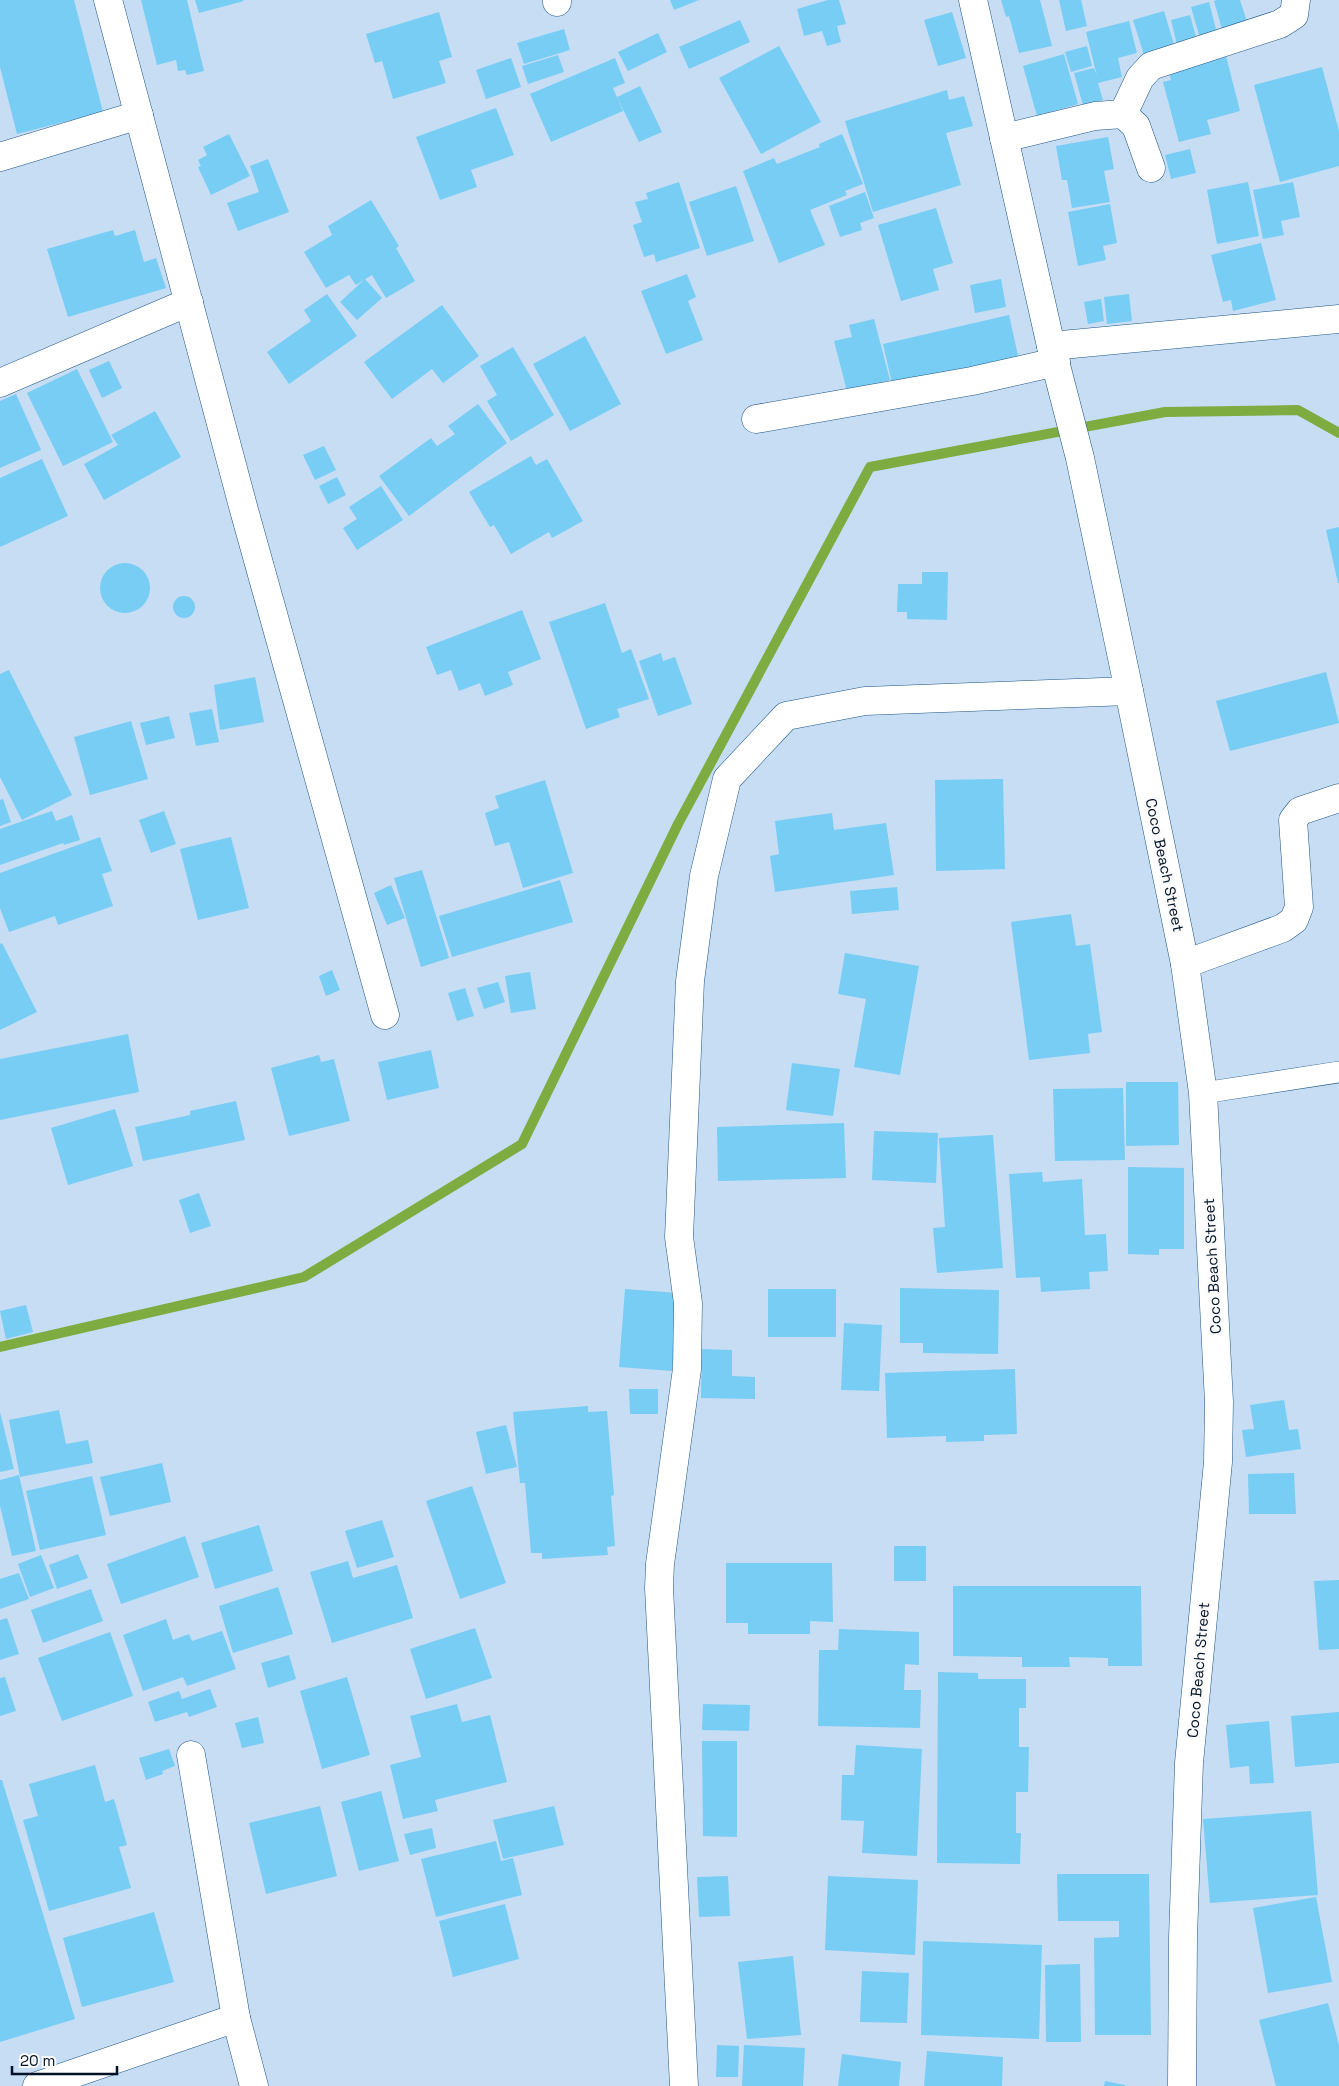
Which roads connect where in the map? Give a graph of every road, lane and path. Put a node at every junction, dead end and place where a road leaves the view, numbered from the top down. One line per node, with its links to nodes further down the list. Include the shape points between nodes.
1 (108, 0): 5 (street)
2 (973, 0): 6 (street, Coco Beach Street)
3 (1296, 0): 4 (street, via 1294,15 1280,24 1150,66 1140,78)
4 (1123, 114): 6 (street, via 1095,116); 8 (street, via 1136,126)
5 (139, 115): 7 (street); 9 (street)
6 (1004, 138): 11 (street, Coco Beach Street)
7 (0, 157)
8 (1151, 168)
9 (189, 302): 12 (street); 17 (street)
10 (1339, 319): 11 (street)
11 (1055, 361): 13 (street, via 972,381); 14 (street, Coco Beach Street, via 1080,458)
12 (0, 383)
13 (756, 419)
14 (1129, 691): 16 (street, Coco Beach Street); 24 (street, via 865,701 786,716 727,779 704,876 690,981 680,1237 688,1303 687,1368 659,1588)
15 (1339, 798): 16 (street, via 1300,811 1293,820 1299,908 1294,920 1283,928)
16 (1185, 964): 19 (street, Coco Beach Street)
17 (385, 1015)
18 (1339, 1072): 19 (lane)
19 (1203, 1092): 25 (street, Coco Beach Street, via 1218,1392 1218,1462 1189,1763)
20 (191, 1755): 21 (street)
21 (236, 2018): 22 (street); 23 (street)
22 (37, 2086)
23 (254, 2086)
24 (684, 2086)
25 (1182, 2086)

